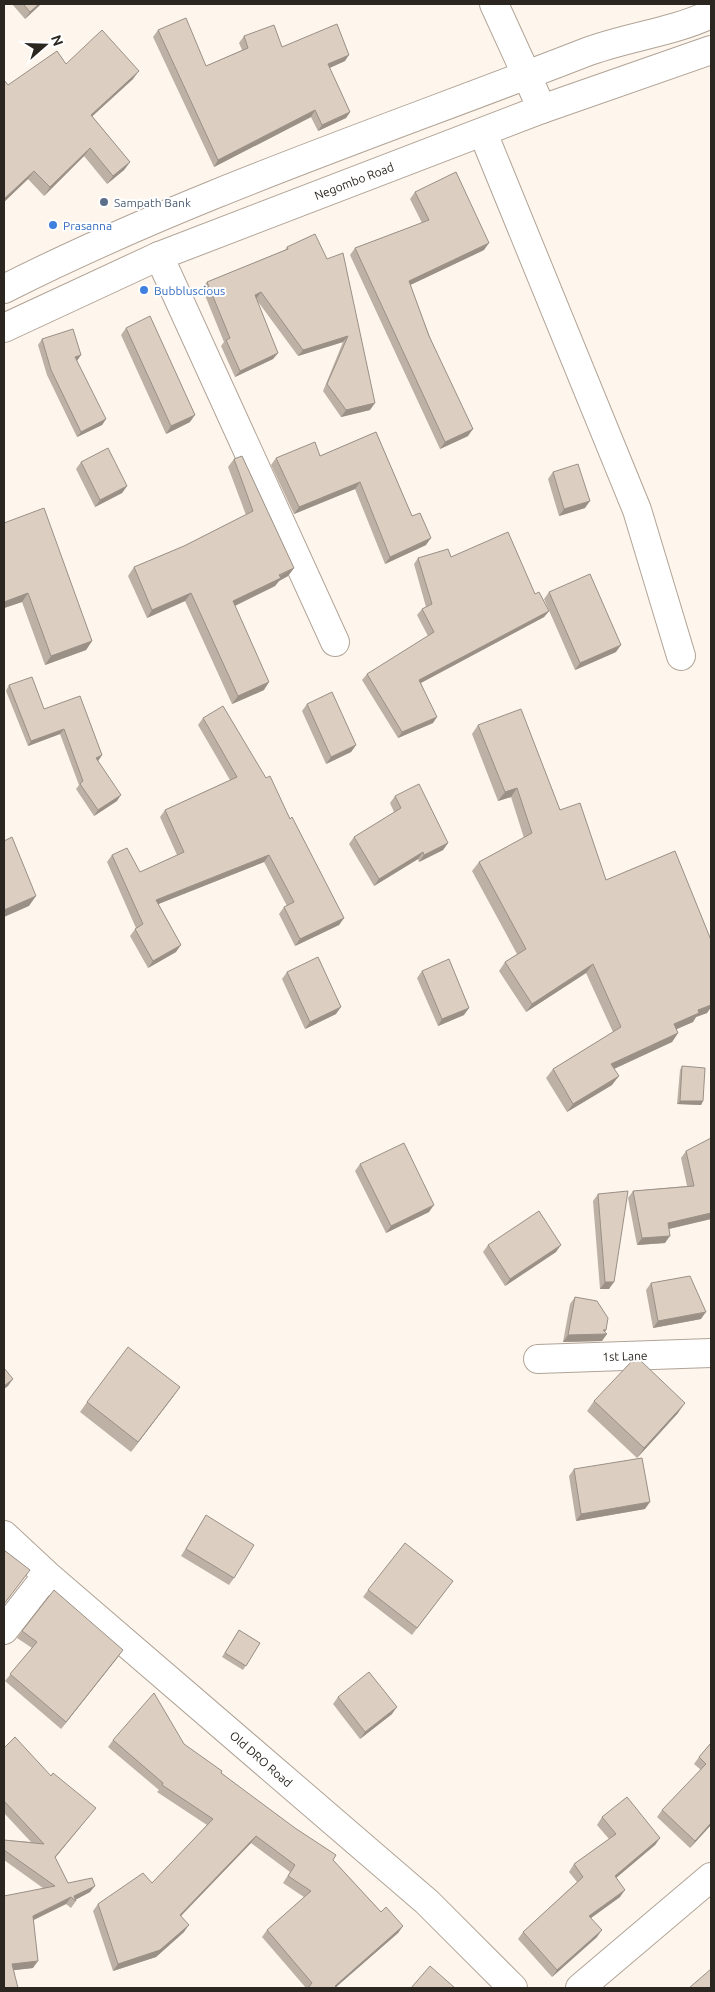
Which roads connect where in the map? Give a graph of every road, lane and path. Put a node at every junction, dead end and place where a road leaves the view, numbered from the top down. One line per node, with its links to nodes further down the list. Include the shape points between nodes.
1 (494, 4): 4 (main road)
2 (711, 14): 4 (main road, via 586,52)
3 (711, 50): 5 (main road, Negombo Road)
4 (528, 76): 5 (main road); 8 (main road, via 335,147 164,216)
5 (542, 109): 6 (main road, Negombo Road)
6 (483, 133): 7 (main road, Negombo Road); 11 (main road, via 637,510)
7 (159, 256): 9 (main road, Negombo Road); 10 (main road)
8 (4, 289)
9 (4, 328)
10 (335, 642)
11 (681, 656)
12 (711, 1353): 13 (main road, 1st Lane)
13 (538, 1360)
14 (4, 1535): 15 (main road, Old DRO Road)
15 (47, 1575): 16 (main road); 18 (main road, Old DRO Road, via 427,1902)
16 (4, 1630)
17 (711, 1877): 19 (main road)
18 (513, 1988)
19 (580, 1988)

